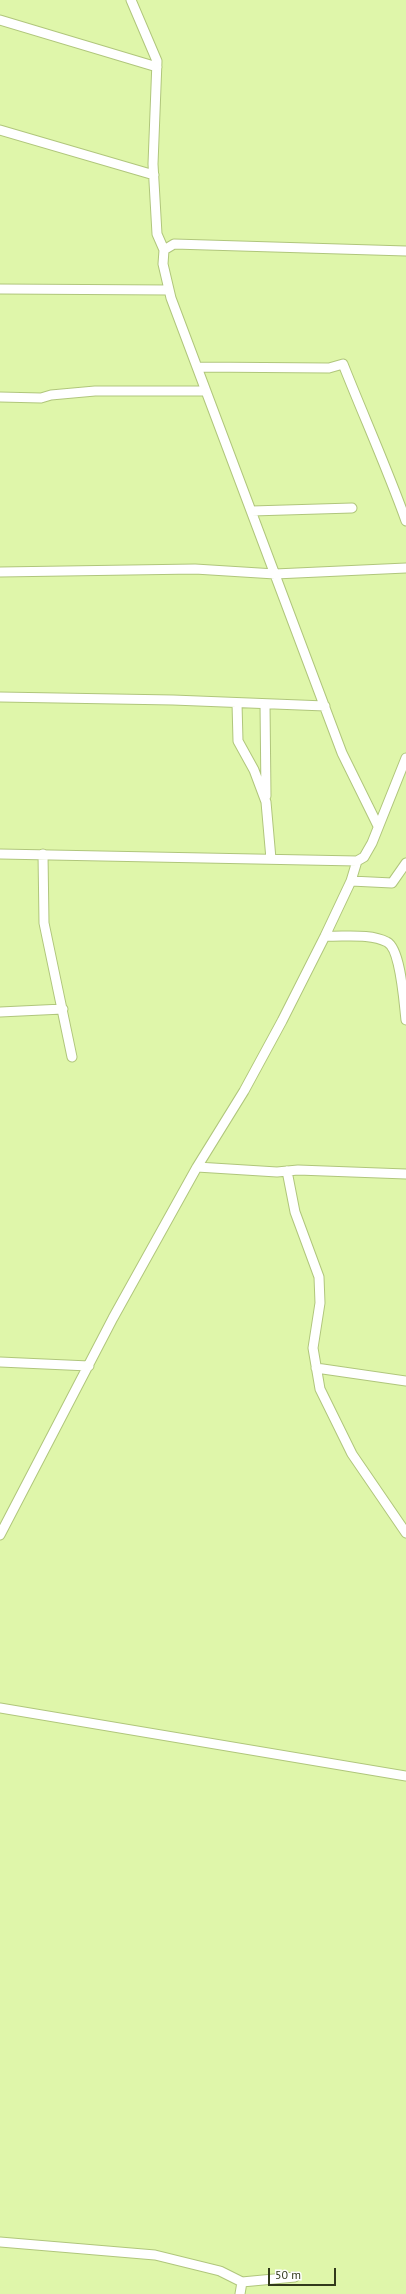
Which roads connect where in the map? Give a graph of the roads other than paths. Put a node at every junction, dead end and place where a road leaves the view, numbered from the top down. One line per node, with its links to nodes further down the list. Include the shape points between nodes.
1 (131, 0): 3 (street, via 151,42)
2 (0, 20): 3 (street)
3 (157, 67): 5 (street, via 153,130)
4 (0, 130): 5 (street)
5 (154, 175): 6 (street, via 157,234)
6 (164, 250): 7 (street, via 174,244); 9 (street, via 163,264)
7 (406, 251)
8 (0, 289): 9 (street)
9 (169, 290): 10 (street)
10 (197, 367): 11 (street); 15 (street, via 329,368 343,364 386,466)
11 (206, 391): 12 (street, via 95,391 41,398); 14 (street)
12 (0, 397)
13 (352, 508): 14 (street)
14 (252, 512): 18 (street)
15 (406, 522)
16 (406, 568): 18 (street)
17 (0, 572): 18 (street, via 195,569)
18 (275, 574): 22 (street)
19 (0, 697): 20 (street)
20 (237, 703): 21 (street); 24 (street, via 238,741 254,770)
21 (265, 704): 22 (street); 24 (street)
22 (325, 706): 25 (street, via 342,753)
23 (406, 758): 25 (street)
24 (266, 802): 28 (street)
25 (378, 826): 29 (street, via 364,857)
26 (0, 854): 27 (street)
27 (43, 854): 28 (street, via 130,855 173,859 200,856); 35 (street, via 44,923)
28 (271, 859): 29 (street)
29 (357, 862): 31 (street)
30 (406, 864): 31 (street, via 392,883)
31 (351, 881): 32 (street)
32 (326, 936): 34 (street, via 388,942 397,956); 39 (street, via 244,1091)
33 (406, 969): 34 (street)
34 (400, 978): 37 (street)
35 (63, 1009): 36 (street); 38 (street)
36 (0, 1012)
37 (406, 1020)
38 (72, 1057)
39 (197, 1168): 40 (street); 43 (street)
40 (287, 1171): 41 (street); 44 (street, via 295,1212 319,1276 320,1303 313,1348)
41 (406, 1174)
42 (0, 1362): 43 (street)
43 (89, 1366): 47 (street)
44 (316, 1368): 45 (street); 46 (street, via 320,1389 352,1454)
45 (406, 1381)
46 (406, 1533)
47 (0, 1535)
48 (0, 1708): 49 (street)
49 (406, 1776)
50 (0, 2242): 52 (street, via 155,2255 220,2270)
51 (295, 2277): 52 (street)
52 (242, 2282): 53 (street)
53 (240, 2294)

